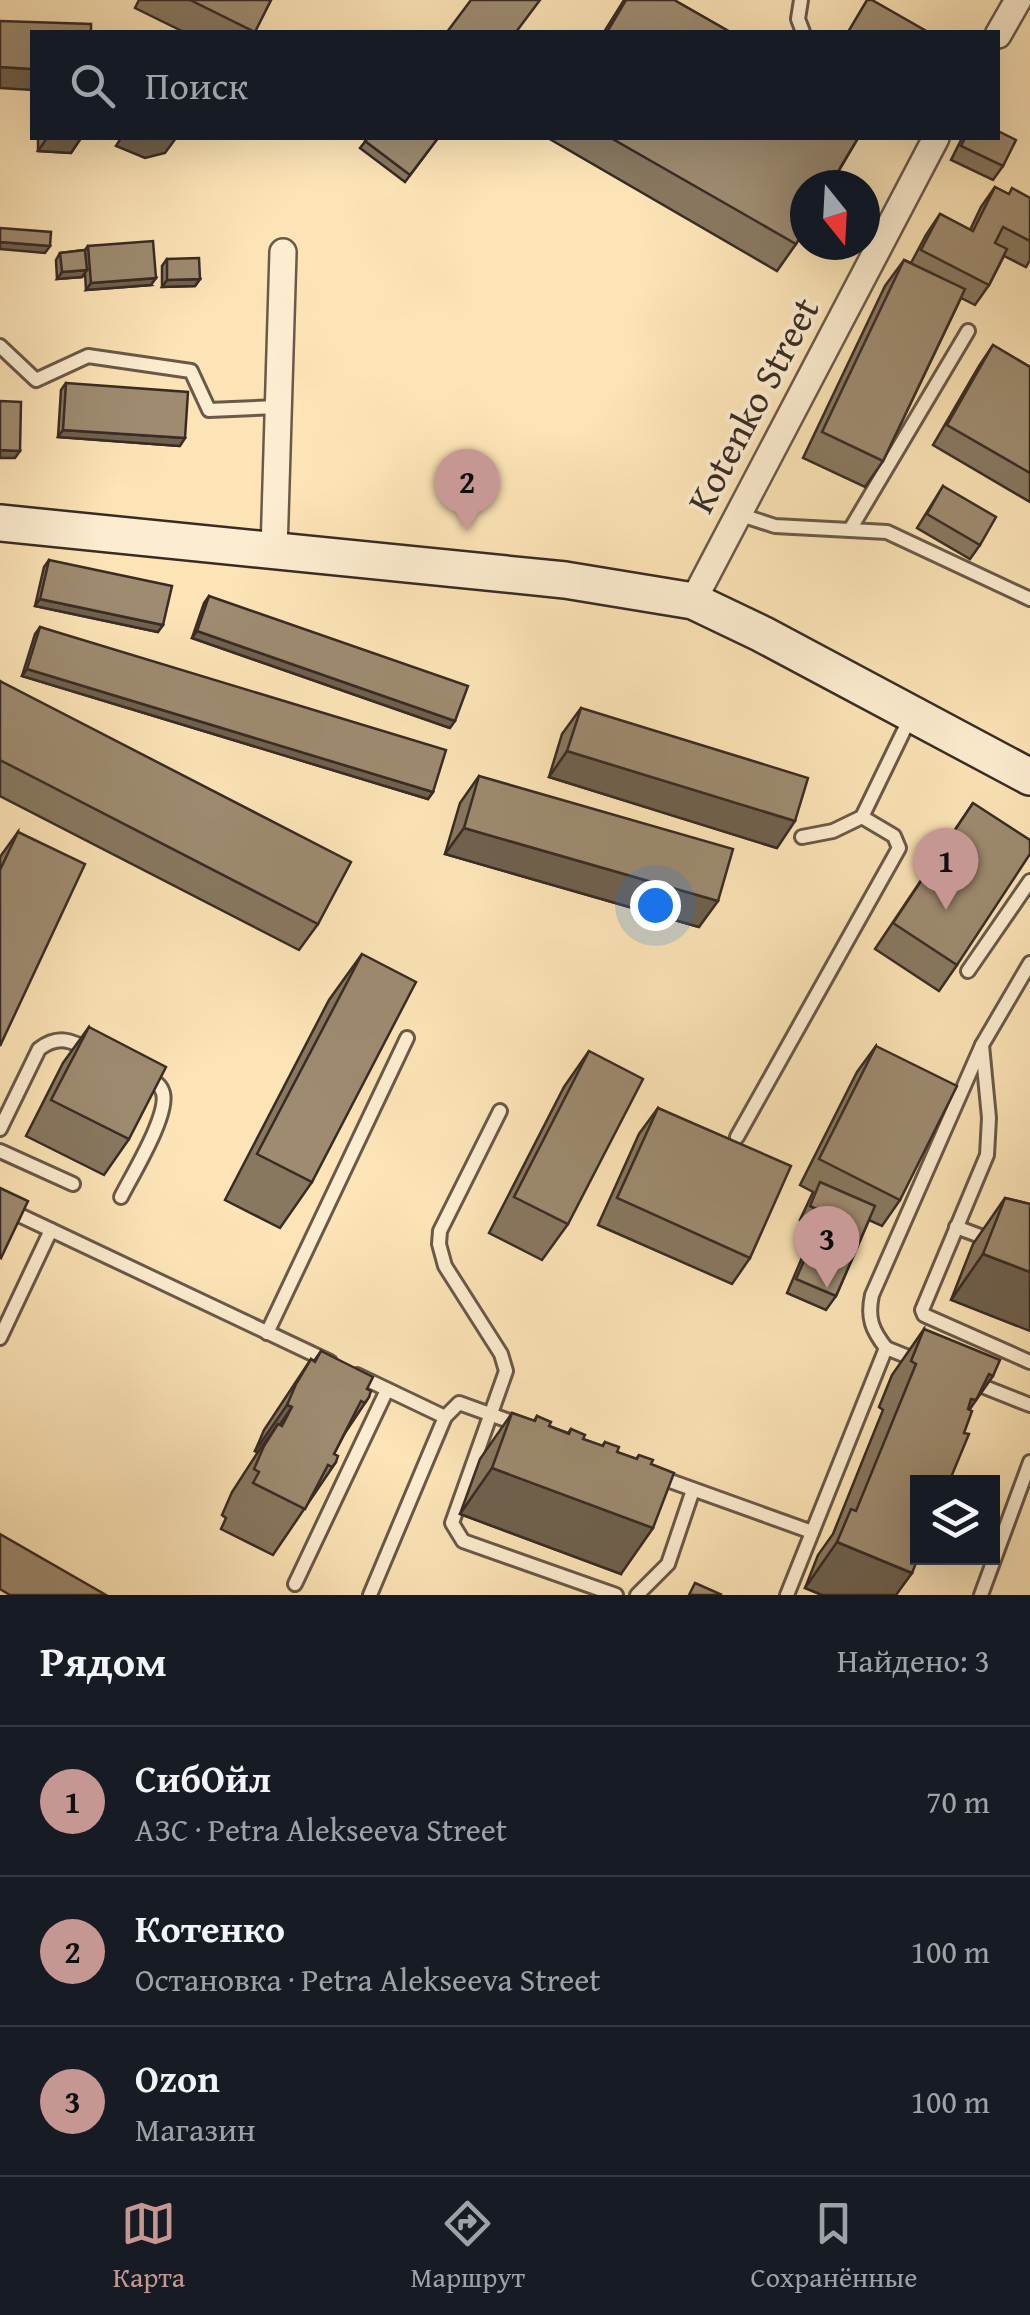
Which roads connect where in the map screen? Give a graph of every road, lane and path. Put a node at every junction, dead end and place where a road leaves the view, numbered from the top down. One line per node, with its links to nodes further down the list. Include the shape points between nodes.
1 (801, 0): 3 (lane)
2 (1018, 0): 4 (street)
3 (802, 30)
4 (1000, 32)
5 (930, 140): 10 (street, Kotenko Street)
6 (283, 252): 9 (street)
7 (968, 331): 12 (lane)
8 (0, 346): 9 (lane, via 36,380 88,356 191,370 208,410)
9 (277, 407): 13 (street)
10 (738, 514): 12 (lane, via 775,526); 15 (street, Kotenko Street)
11 (0, 523): 13 (street)
12 (851, 528): 14 (lane, via 887,532)
13 (274, 550): 15 (street, via 564,580)
14 (1030, 599)
15 (693, 601): 16 (street)
16 (912, 714): 17 (street); 18 (lane)
17 (1030, 777)
18 (862, 818): 19 (lane); 29 (lane, via 894,836 899,848)
19 (802, 837)
20 (1030, 881): 22 (lane)
21 (1030, 963): 24 (lane)
22 (968, 971)
23 (407, 1038): 37 (lane)
24 (982, 1045): 34 (lane, via 990,1118 986,1155); 39 (lane, via 872,1295 868,1314)
25 (113, 1061): 28 (lane, via 67,1039 47,1043 32,1058)
26 (128, 1068): 32 (lane, via 158,1084 164,1109)
27 (500, 1112): 45 (lane, via 439,1244 445,1266 504,1362)
28 (0, 1129)
29 (737, 1137)
30 (0, 1150): 31 (lane)
31 (73, 1184)
32 (121, 1197)
33 (0, 1206): 35 (lane)
34 (956, 1227): 36 (lane); 40 (lane, via 923,1313)
35 (51, 1230): 37 (lane); 38 (lane)
36 (1012, 1248)
37 (267, 1333): 43 (lane)
38 (0, 1338)
39 (886, 1348): 41 (lane); 51 (lane)
40 (1030, 1362)
41 (940, 1370)
42 (958, 1377): 44 (lane)
43 (387, 1390): 46 (lane); 52 (lane)
44 (1030, 1405)
45 (491, 1413): 46 (lane, via 459,1403); 47 (lane); 54 (lane, via 452,1523 463,1541)
46 (445, 1417): 53 (lane)
47 (546, 1434)
48 (1030, 1462): 57 (lane)
49 (638, 1469): 50 (lane)
50 (693, 1490): 51 (lane); 55 (lane, via 668,1564)
51 (812, 1532): 56 (lane)
52 (296, 1584)
53 (370, 1595)
54 (616, 1595)
55 (637, 1595)
56 (787, 1595)
57 (981, 1595)

